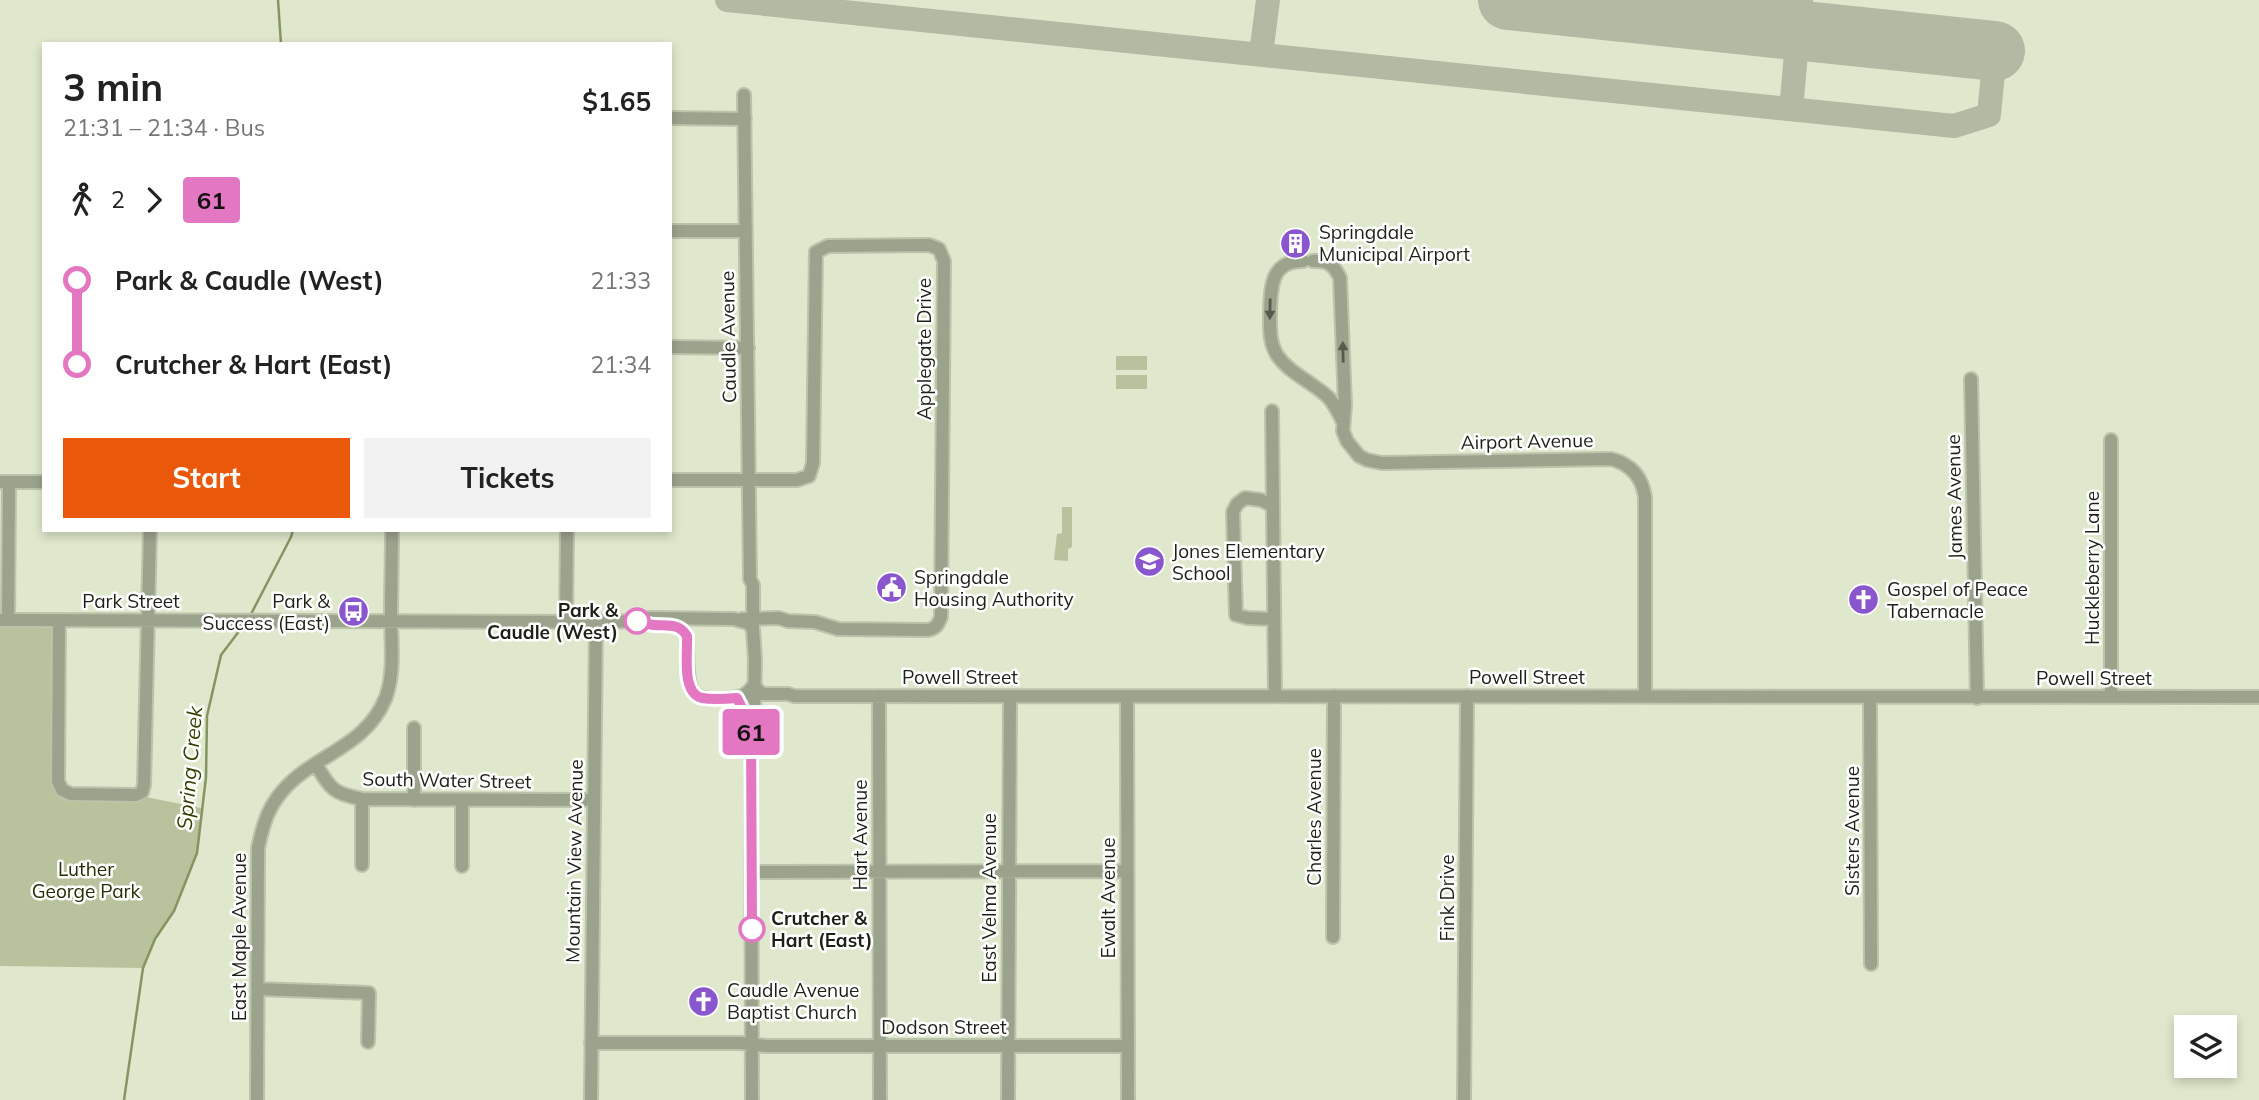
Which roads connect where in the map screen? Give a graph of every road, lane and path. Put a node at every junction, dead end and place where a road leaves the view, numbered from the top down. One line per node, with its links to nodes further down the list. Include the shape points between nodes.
1 (744, 95): 3 (street, Caudle Avenue)
2 (672, 118): 3 (street)
3 (745, 119): 5 (street, Caudle Avenue)
4 (672, 230): 5 (street)
5 (745, 231): 7 (street, Caudle Avenue)
6 (672, 347): 7 (street)
7 (748, 348): 13 (street, Caudle Avenue)
8 (1971, 379): 43 (street, James Avenue)
9 (1272, 411): 16 (street)
10 (1342, 420): 10 (street, Airport Avenue, one-way to 10, via 1340,278 1323,260 1293,261 1274,278 1271,287 1272,340 1279,357 1329,398); 37 (street, Airport Avenue, via 1352,449 1374,463 1603,459 1632,469 1645,497)
11 (2111, 440): 40 (street, Huckleberry Lane)
12 (672, 480): 13 (street)
13 (750, 480): 29 (street, Caudle Avenue); 29 (street, Applegate Drive, via 803,479 812,471 815,257 819,248 939,249 944,261 941,617 934,629 928,630 838,629 815,622)
14 (4, 482): 15 (street); 22 (street)
15 (42, 482)
16 (1273, 506): 21 (street); 21 (street, via 1245,498 1233,512 1236,615)
17 (150, 532): 25 (street)
18 (392, 532): 24 (street, East Maple Avenue)
19 (567, 532): 26 (street)
20 (701, 619): 27 (street, Park Street); 29 (street, Park Street); 30 (street)
21 (1274, 619): 34 (street)
22 (4, 620): 23 (street, Park Street)
23 (59, 620): 25 (street, Park Street); 25 (street, via 58,781 62,790 71,794 136,795 144,785)
24 (391, 620): 25 (street, Park Street); 26 (street, Park Street); 46 (street, East Maple Avenue, via 391,674 385,698 358,738)
25 (148, 621)
26 (566, 621): 28 (street, Park Street)
27 (640, 621): 28 (street, Park Street); 30 (street, Park Street, via 674,625)
28 (596, 622): 50 (street, Mountain View Avenue)
29 (749, 623): 31 (street)
30 (687, 636): 42 (street, via 692,691 698,697)
31 (753, 693): 32 (street, Powell Street, via 787,700 794,696); 42 (street, Powell Street); 44 (street)
32 (879, 696): 38 (street, Powell Street); 56 (street, Hart Avenue)
33 (1127, 696): 34 (street, Powell Street); 38 (street, Powell Street); 54 (street, Ewalt Avenue)
34 (1275, 696): 35 (street, Powell Street)
35 (1334, 696): 36 (street, Powell Street); 57 (street, Charles Avenue)
36 (1467, 696): 37 (street, Powell Street); 72 (street, Fink Drive)
37 (1645, 696): 39 (street, Powell Street)
38 (1010, 697): 53 (street, East Velma Avenue)
39 (1870, 697): 43 (street, Powell Street); 58 (street, Sisters Avenue)
40 (2111, 697): 41 (street, Powell Street); 43 (street, Powell Street)
41 (2259, 697)
42 (737, 698): 44 (street)
43 (1976, 698)
44 (751, 726): 55 (street)
45 (414, 728): 48 (street)
46 (316, 764): 47 (street, South Water Street, via 331,789); 59 (street, East Maple Avenue, via 278,796 264,820 258,848)
47 (362, 799): 48 (street, South Water Street); 51 (street)
48 (414, 800): 49 (street, South Water Street)
49 (462, 800): 50 (street, South Water Street); 52 (street)
50 (594, 800): 61 (street, Mountain View Avenue)
51 (362, 865)
52 (462, 866)
53 (1009, 871): 54 (street); 56 (street); 65 (street, East Velma Avenue)
54 (1127, 871): 64 (street, Ewalt Avenue)
55 (752, 872): 56 (street); 62 (street)
56 (880, 872): 63 (street, Hart Avenue)
57 (1333, 937)
58 (1871, 964)
59 (258, 989): 60 (street, via 369,993); 66 (street, East Maple Avenue)
60 (368, 1042)
61 (591, 1044): 62 (street, Dodson Street); 67 (street, Mountain View Avenue)
62 (752, 1044): 63 (street, Dodson Street); 68 (street)
63 (880, 1046): 65 (street, Dodson Street); 69 (street, Hart Avenue)
64 (1128, 1046): 65 (street, Dodson Street); 71 (street, Ewalt Avenue)
65 (1008, 1047): 70 (street, East Velma Avenue)
66 (257, 1100)
67 (591, 1100)
68 (752, 1100)
69 (880, 1100)
70 (1008, 1100)
71 (1128, 1100)
72 (1464, 1100)

